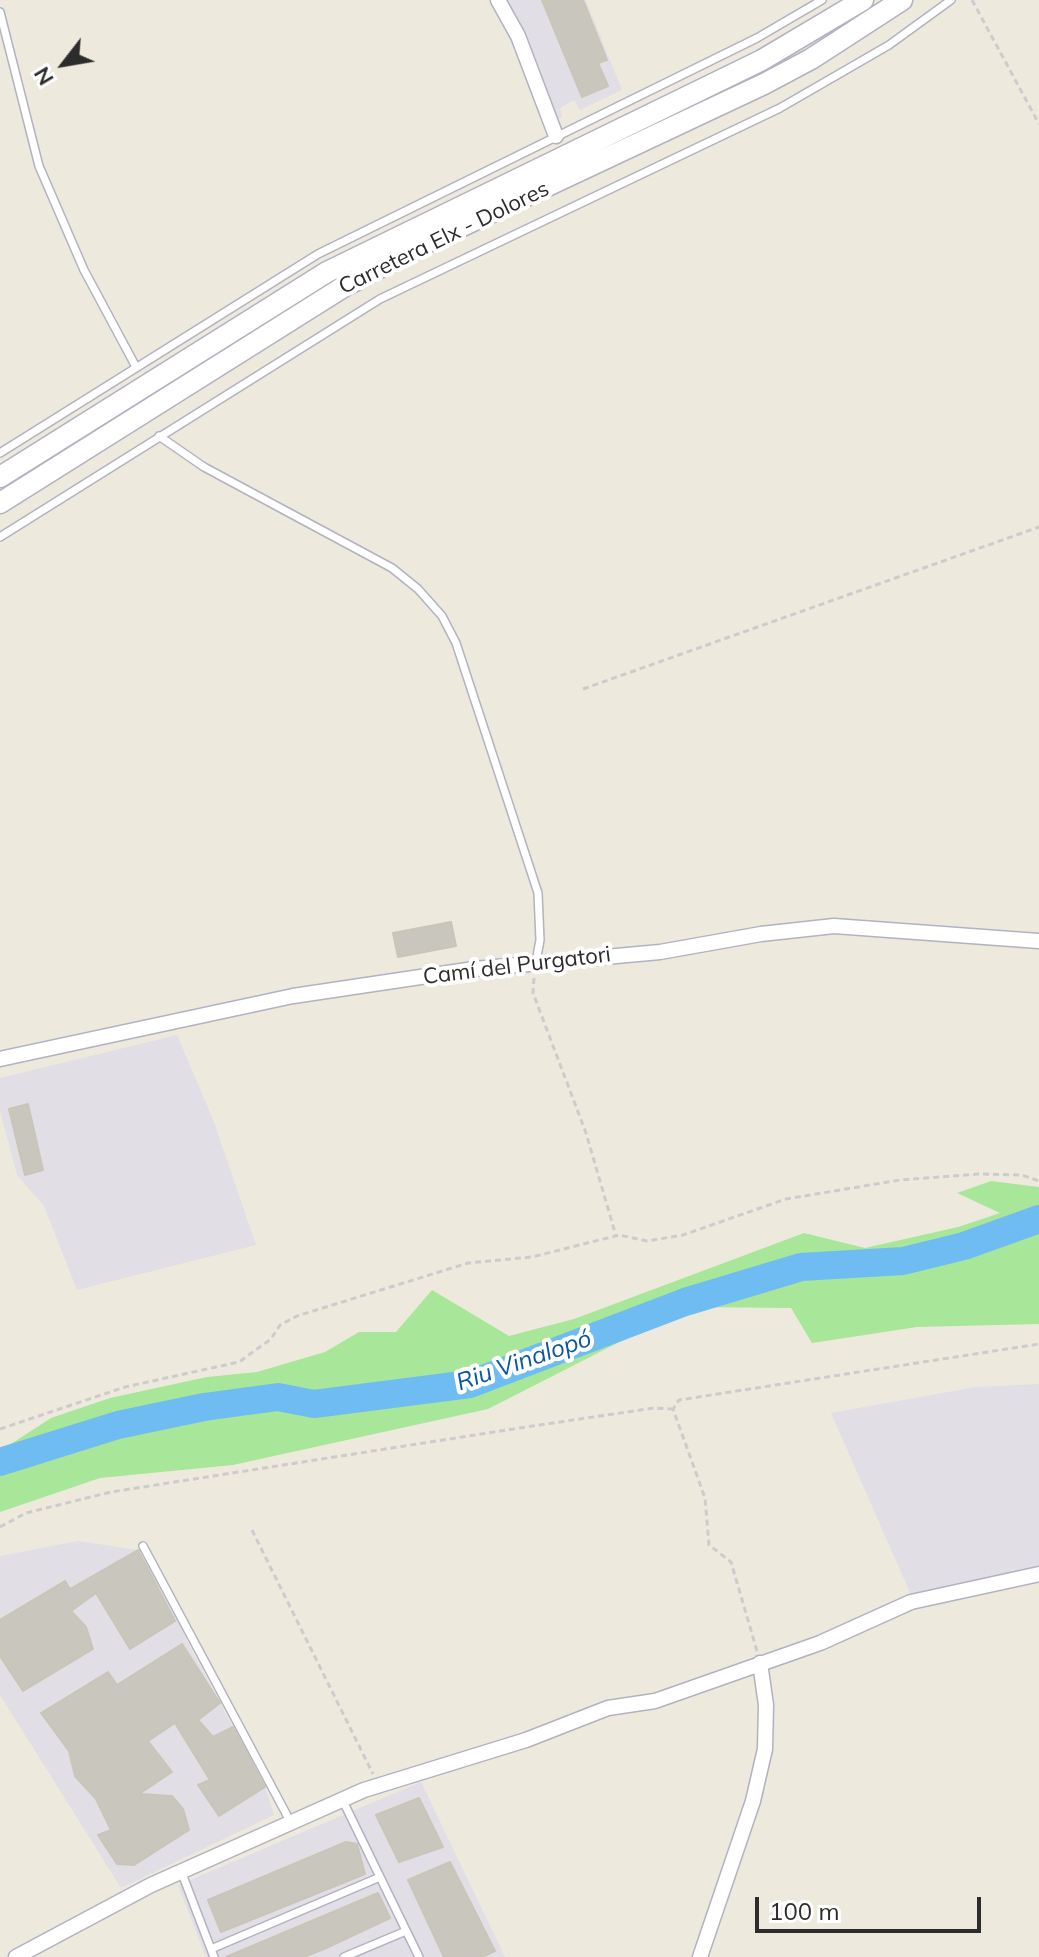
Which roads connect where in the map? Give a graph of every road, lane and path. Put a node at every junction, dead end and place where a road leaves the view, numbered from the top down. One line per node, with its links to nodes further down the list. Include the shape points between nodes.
1 (498, 0): 9 (street, via 518,36)
2 (822, 0): 9 (lane, via 757,38)
3 (863, 0): 13 (main road, Carretera Elx - Dolores, via 762,60 327,272)
4 (902, 0): 14 (main road, Carretera Elx - Dolores, via 764,84 345,286)
5 (951, 0): 11 (lane, via 889,45 780,108 380,299)
6 (972, 0): 8 (path)
7 (0, 12): 10 (lane, via 39,166 84,270)
8 (1039, 124)
9 (556, 136): 10 (lane, via 318,254)
10 (136, 367): 12 (lane)
11 (159, 436): 16 (lane); 19 (lane, via 204,467 392,568 442,616 456,643 538,893)
12 (0, 453)
13 (0, 477)
14 (0, 503)
15 (1039, 527): 17 (path)
16 (0, 537)
17 (583, 689)
18 (1039, 941): 19 (street, Camí del Purgatori, via 834,926 660,952)
19 (536, 962): 20 (street, Camí del Purgatori, via 293,996); 22 (path, via 533,993 586,1133)
20 (0, 1059)
21 (1039, 1181): 22 (path, via 1022,1175 978,1174 900,1180 786,1199 683,1235 647,1241)
22 (616, 1236): 25 (path, via 532,1257 468,1263 325,1304 280,1325 271,1339 239,1362 125,1387)
23 (1039, 1344): 24 (path, via 694,1395 679,1400)
24 (673, 1409): 26 (path, via 111,1492 26,1513); 30 (path, via 705,1498 709,1545 731,1562)
25 (0, 1429)
26 (0, 1527)
27 (252, 1530): 31 (path)
28 (143, 1546): 33 (lane)
29 (1039, 1574): 30 (street, via 911,1602)
30 (760, 1663): 31 (street, via 655,1701 608,1708 526,1740); 41 (street, via 765,1749 753,1801)
31 (378, 1785): 32 (street)
32 (342, 1799): 33 (street); 35 (lane)
33 (290, 1821): 34 (street)
34 (181, 1871): 37 (lane); 38 (street)
35 (380, 1877): 36 (lane); 37 (lane)
36 (406, 1931): 39 (lane); 40 (lane)
37 (212, 1953)
38 (16, 1957)
39 (344, 1957)
40 (419, 1957)
41 (700, 1957)

